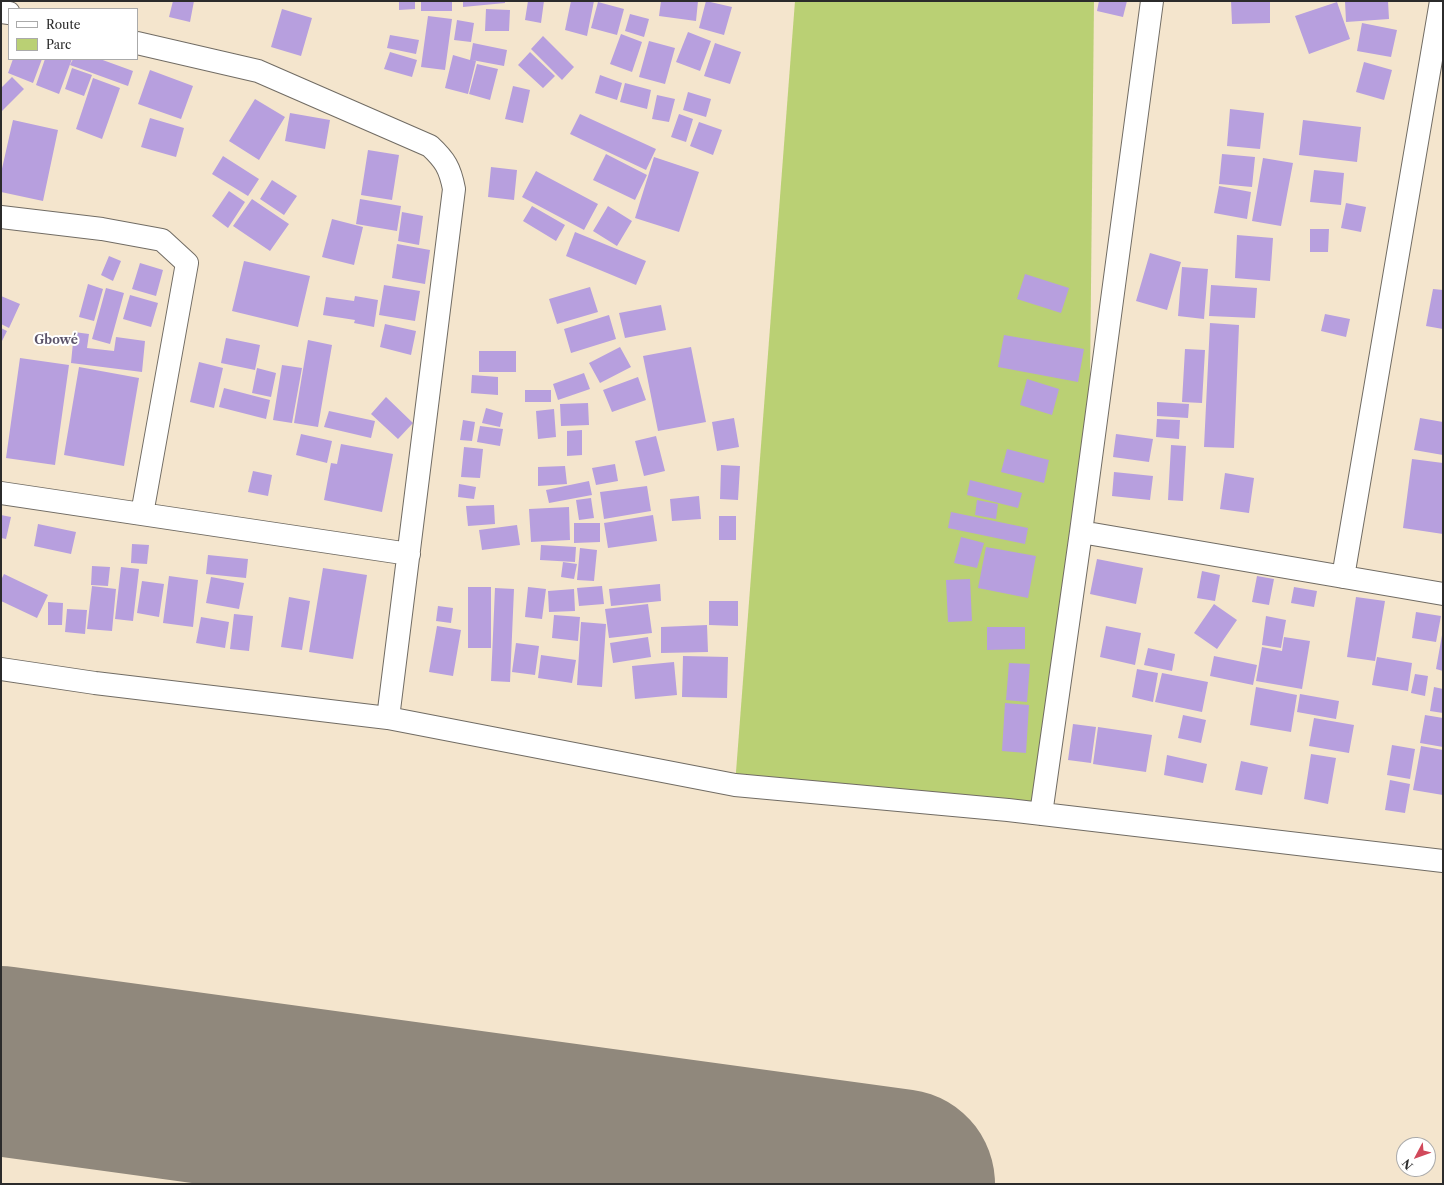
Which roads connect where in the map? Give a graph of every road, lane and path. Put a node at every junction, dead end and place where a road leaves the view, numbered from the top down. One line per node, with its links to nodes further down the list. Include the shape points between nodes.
1 (1152, 1): 7 (street)
2 (1441, 1): 9 (street)
3 (138, 43): 8 (street, via 258,71 430,146 444,159 454,189)
4 (1, 217): 6 (street, via 102,229 162,240 187,263)
5 (1, 493): 6 (street)
6 (142, 514): 8 (street)
7 (1081, 532): 9 (street); 13 (street)
8 (409, 554): 12 (street)
9 (1343, 577): 10 (street)
10 (1443, 594)
11 (1, 669): 12 (street, via 95,683)
12 (388, 718): 13 (street, via 735,785)
13 (1041, 814): 14 (street)
14 (1443, 861)

